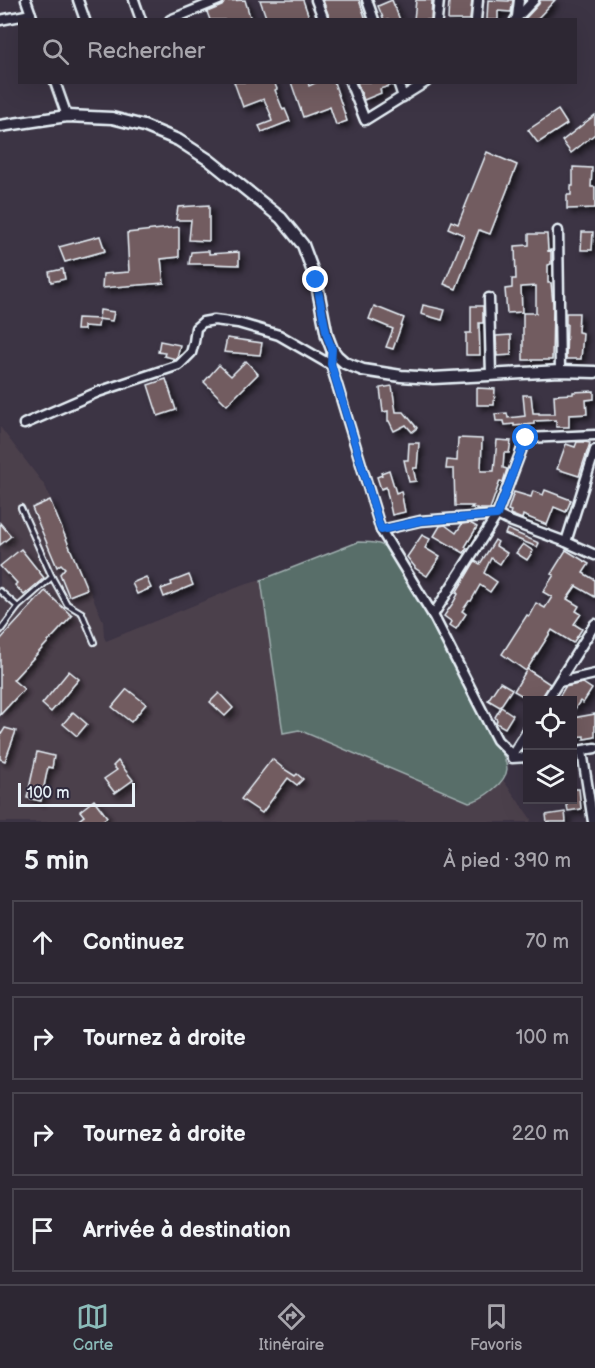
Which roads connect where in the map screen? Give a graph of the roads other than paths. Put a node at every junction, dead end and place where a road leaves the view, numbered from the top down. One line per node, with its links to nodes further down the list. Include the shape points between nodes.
1 (26, 0): 11 (street)
2 (78, 0): 13 (street)
3 (134, 0): 14 (street)
4 (219, 0): 15 (street)
5 (316, 0): 16 (street)
6 (367, 0): 17 (street)
7 (439, 0): 18 (street)
8 (478, 0): 19 (street)
9 (519, 0): 20 (street)
10 (534, 0): 21 (street)
11 (32, 17)
12 (18, 18): 22 (street)
13 (83, 18)
14 (140, 18)
15 (175, 18)
16 (323, 18)
17 (373, 18)
18 (436, 18)
19 (476, 18)
20 (516, 18)
21 (517, 18)
22 (0, 20)
23 (56, 84): 28 (street)
24 (351, 84): 27 (street, via 365,120)
25 (399, 84): 27 (street)
26 (423, 84): 27 (street)
27 (403, 97)
28 (67, 116): 29 (street); 32 (street, via 112,118 178,140 281,218 303,245 316,280)
29 (0, 126)
30 (558, 231): 34 (street)
31 (489, 298): 36 (street)
32 (332, 349): 33 (street); 36 (street, via 345,363 363,370 433,378)
33 (331, 364): 37 (street, via 279,335 238,323 203,322 196,328 191,352 178,365 98,392); 42 (street)
34 (560, 371): 35 (street); 36 (street)
35 (595, 372)
36 (491, 375)
37 (24, 424)
38 (595, 435): 41 (street, via 526,438)
39 (595, 450): 43 (street)
40 (21, 508): 45 (lane)
41 (497, 515): 42 (street, via 420,521); 43 (street); 48 (street)
42 (381, 530): 48 (street)
43 (566, 542): 44 (street)
44 (595, 555)
45 (52, 577): 47 (lane); 51 (lane, via 67,604 82,613)
46 (0, 591): 47 (lane)
47 (18, 607): 50 (lane)
48 (433, 615): 58 (street, via 497,740)
49 (595, 624): 53 (street)
50 (0, 631)
51 (94, 642)
52 (595, 674): 53 (street)
53 (559, 682): 54 (street)
54 (549, 696)
55 (523, 738): 58 (street)
56 (595, 748): 57 (street)
57 (577, 752): 60 (street)
58 (512, 754): 59 (street, via 512,758)
59 (523, 757)
60 (593, 822)

